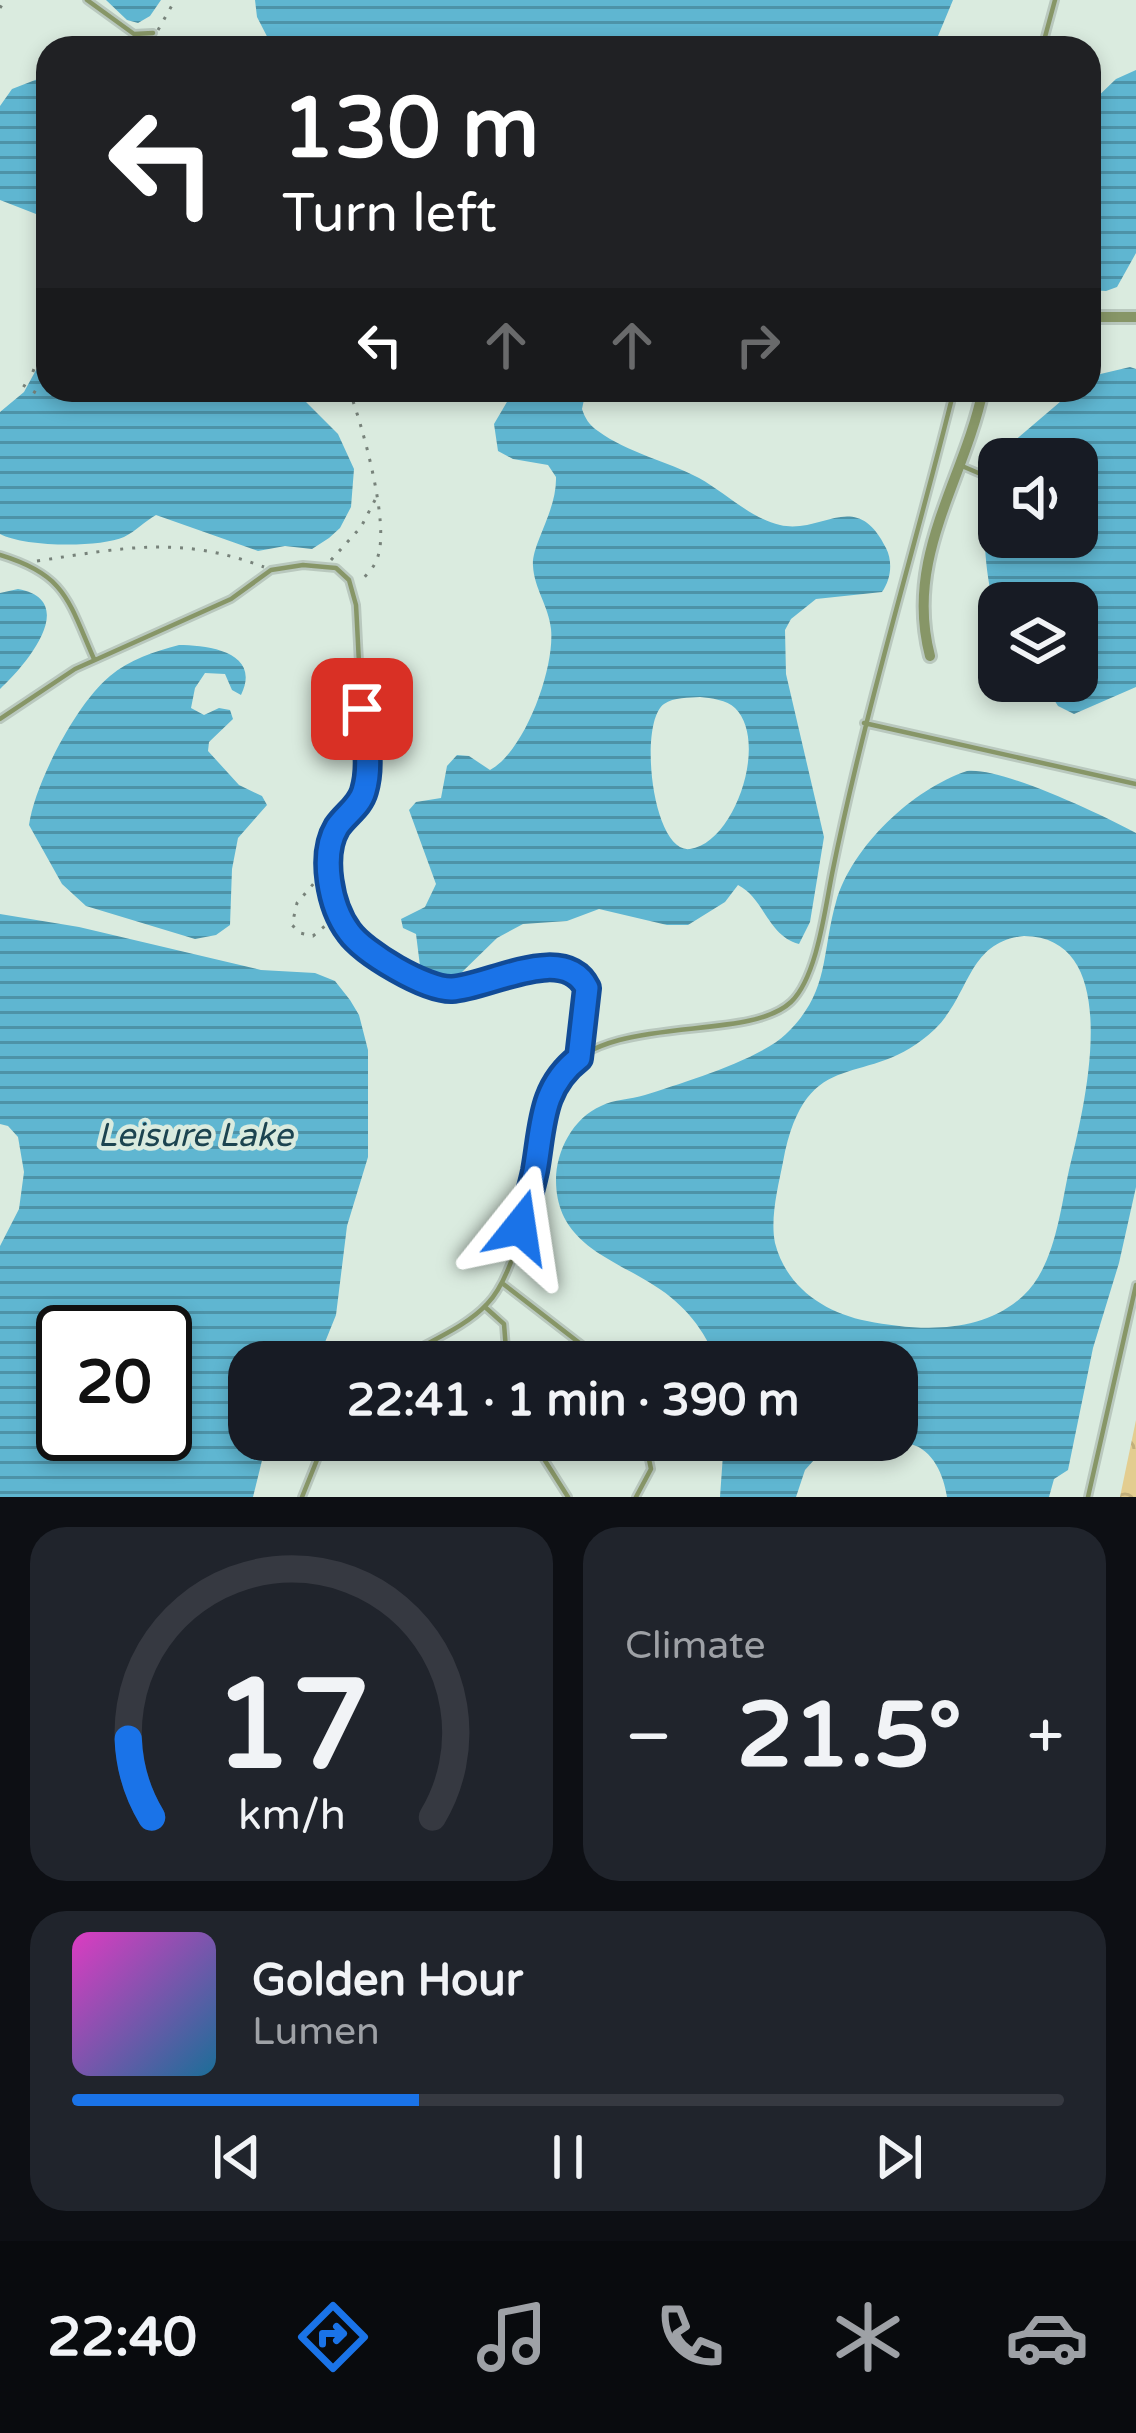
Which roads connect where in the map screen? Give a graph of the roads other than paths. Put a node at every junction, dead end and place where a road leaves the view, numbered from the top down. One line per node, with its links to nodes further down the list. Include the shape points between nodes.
1 (87, 0): 3 (lane, via 134,34)
2 (1055, 0): 4 (lane)
3 (154, 33)
4 (1045, 36)
5 (1101, 316): 6 (street)
6 (1136, 317)
7 (951, 402): 15 (lane)
8 (980, 402): 9 (street)
9 (957, 464): 10 (lane); 12 (street, via 925,581)
10 (978, 473)
11 (0, 555): 13 (lane, via 59,587)
12 (930, 656)
13 (94, 659): 14 (lane); 17 (lane, via 231,599 271,570 326,565 344,573 354,595 368,766 363,795 333,835 329,863 346,928 438,988 537,967 576,975 587,988)
14 (0, 719)
15 (864, 723): 16 (lane); 17 (lane, via 823,920 796,996 768,1016 645,1035)
16 (1136, 784)
17 (579, 1058): 18 (lane, via 545,1103)
18 (502, 1282): 20 (lane); 23 (lane)
19 (1136, 1285): 30 (lane)
20 (485, 1307): 21 (lane); 22 (lane, via 504,1324)
21 (429, 1341)
22 (506, 1341)
23 (577, 1341)
24 (317, 1461): 27 (lane)
25 (545, 1461): 28 (lane)
26 (649, 1461): 29 (lane)
27 (302, 1497)
28 (568, 1497)
29 (636, 1497)
30 (1088, 1497)

